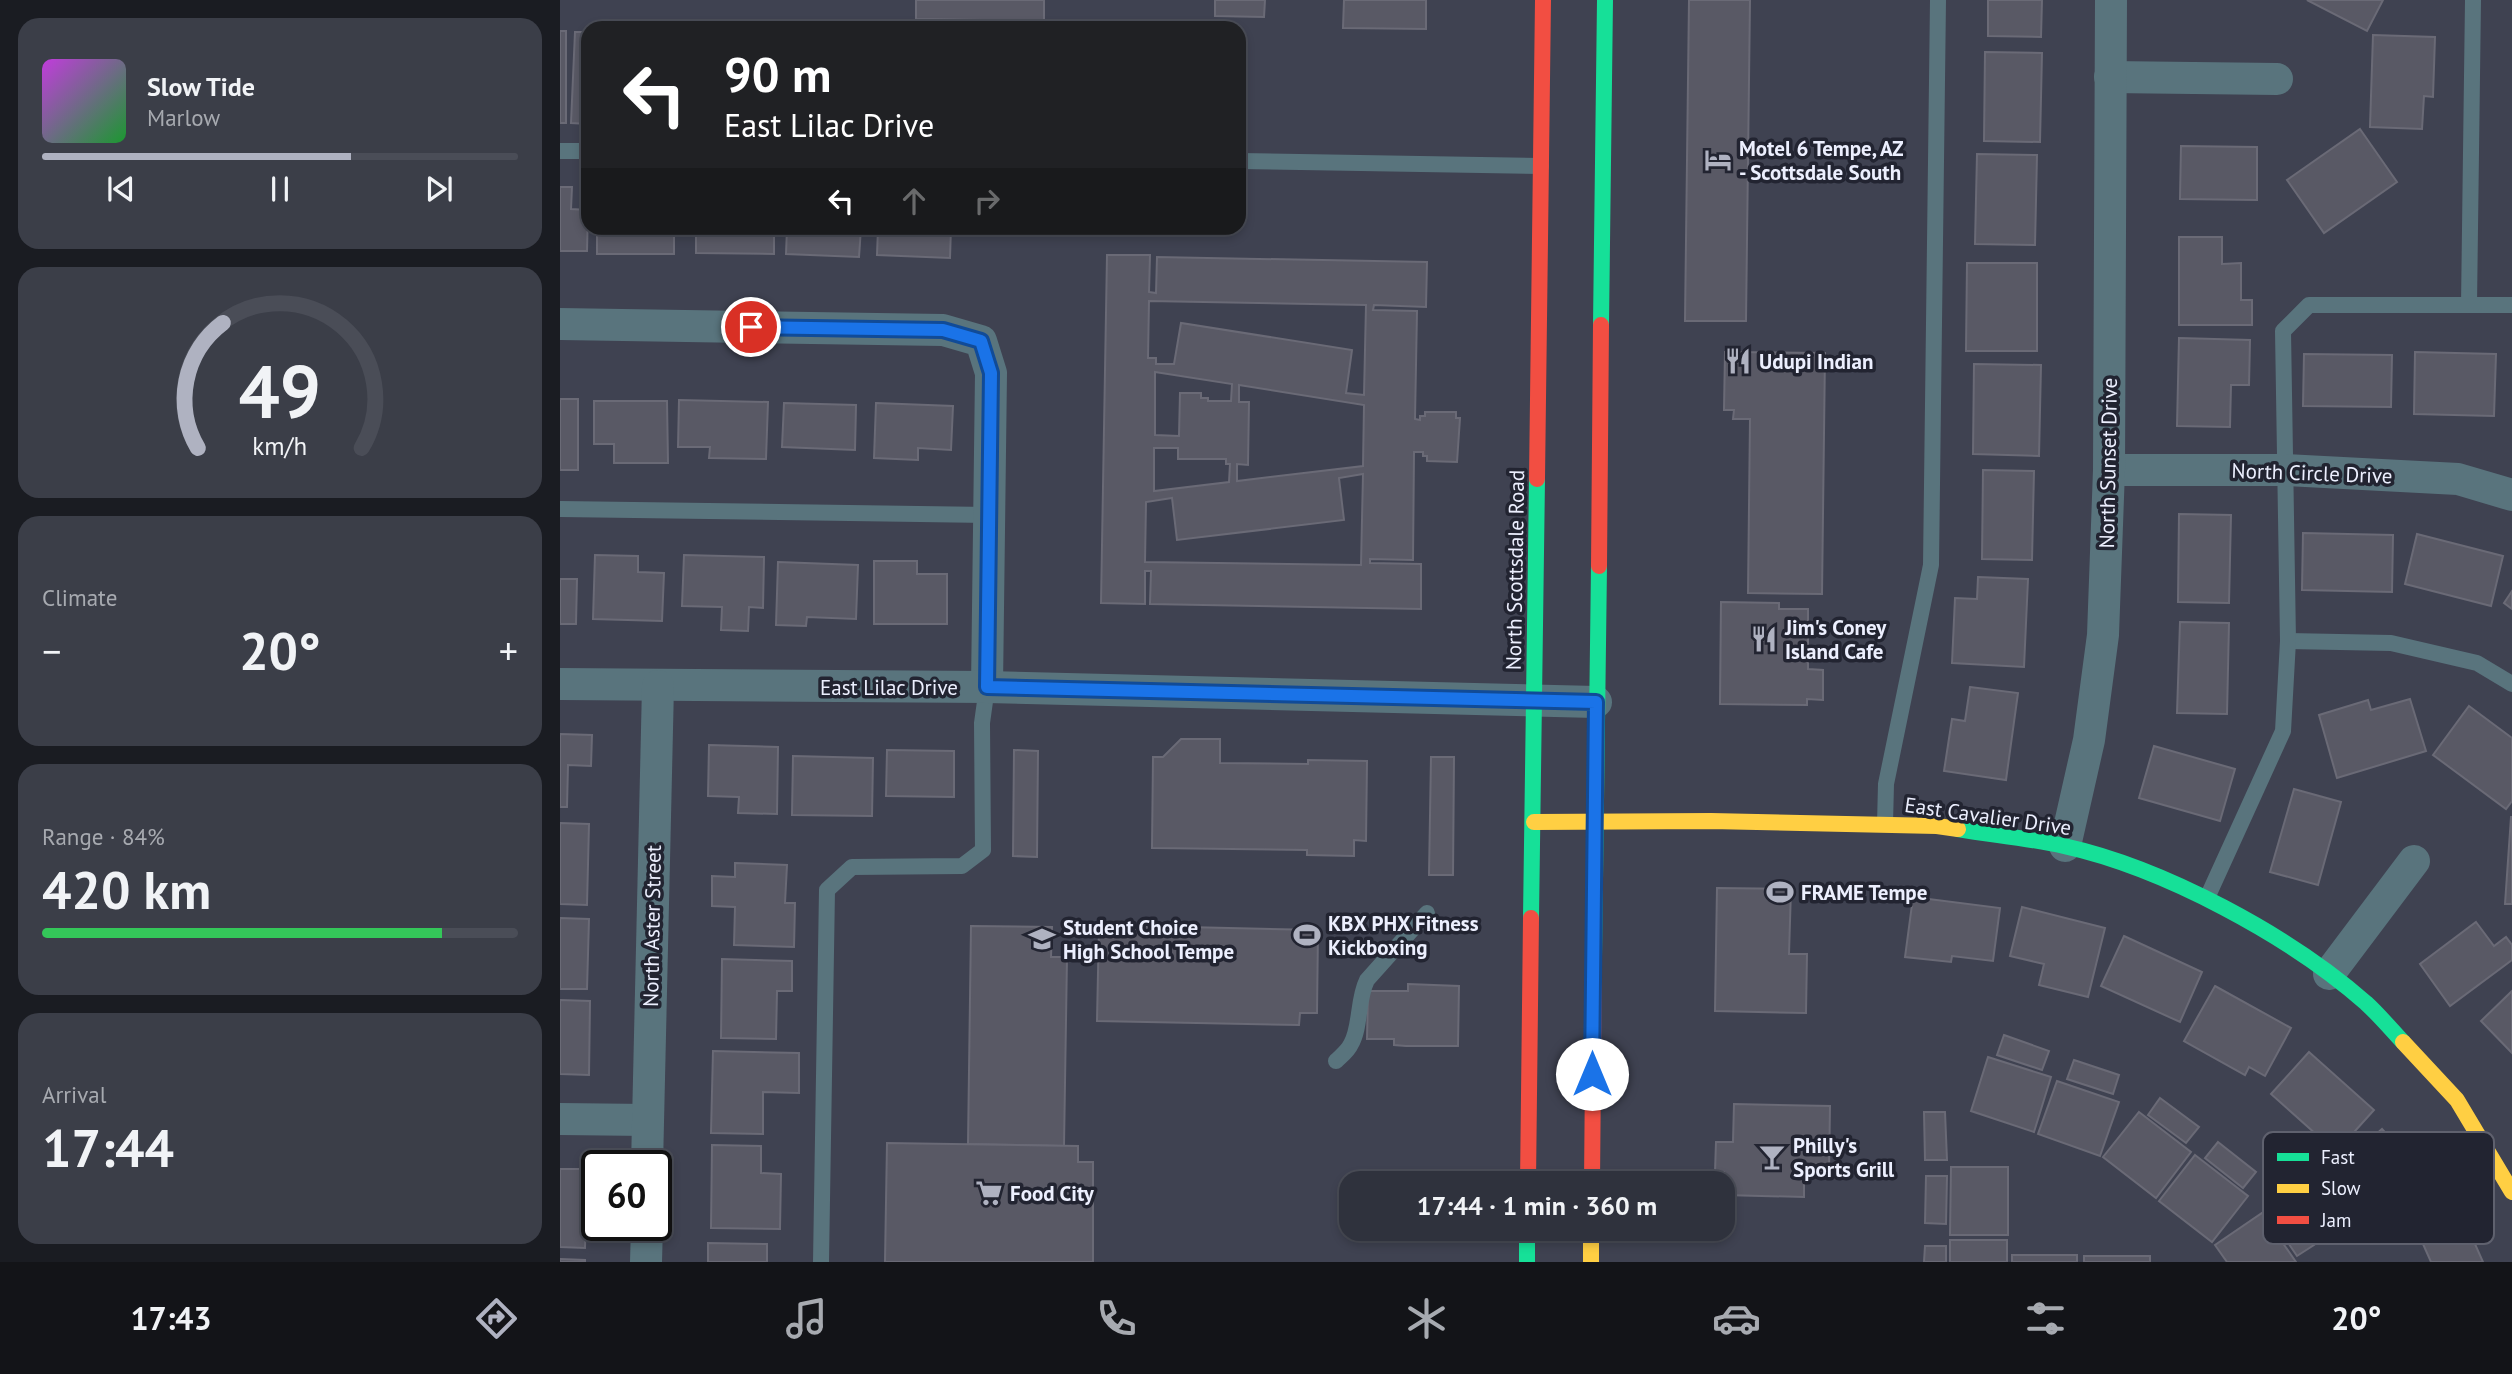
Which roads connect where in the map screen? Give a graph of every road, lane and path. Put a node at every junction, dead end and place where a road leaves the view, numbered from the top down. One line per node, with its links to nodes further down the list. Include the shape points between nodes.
1 (1543, 0): 11 (main road, North Scottsdale Road)
2 (1605, 0): 26 (main road)
3 (1938, 0): 29 (lane, via 1931,565 1886,784)
4 (2111, 0): 6 (street, North Sunset Drive)
5 (2473, 0): 12 (lane)
6 (2110, 77): 7 (street); 15 (street, North Sunset Drive)
7 (2277, 79)
8 (560, 151): 9 (lane)
9 (581, 151)
10 (1246, 161): 11 (lane)
11 (1541, 166): 25 (main road, North Scottsdale Road)
12 (2469, 305): 13 (lane); 16 (lane, via 2309,305 2283,331)
13 (2512, 305)
14 (560, 324): 19 (street, via 943,330 981,341 991,373)
15 (2109, 470): 16 (street, North Circle Drive); 30 (street, North Sunset Drive, via 2103,635 2089,740)
16 (2285, 470): 17 (street, North Circle Drive, via 2458,479); 20 (lane)
17 (2512, 495)
18 (560, 509): 19 (lane)
19 (989, 515): 24 (street)
20 (2288, 641): 22 (lane, via 2391,643 2477,663); 32 (lane, via 2283,731)
21 (560, 684): 23 (street, East Lilac Drive)
22 (2512, 684)
23 (658, 685): 24 (street, East Lilac Drive); 37 (street, North Aster Street)
24 (987, 687): 25 (street, East Lilac Drive); 48 (lane, via 982,723 983,850 962,866 852,867 827,890)
25 (1535, 701): 26 (street, East Lilac Drive); 28 (main road, North Scottsdale Road)
26 (1596, 702): 27 (main road)
27 (1594, 821): 28 (main road, East Cavalier Drive); 29 (main road, East Cavalier Drive); 42 (main road)
28 (1534, 822): 41 (main road, North Scottsdale Road)
29 (1885, 824): 30 (main road, East Cavalier Drive, via 1937,826)
30 (2065, 846): 32 (main road, East Cavalier Drive, via 2130,866)
31 (2414, 861): 34 (street)
32 (2206, 898): 34 (main road, East Cavalier Drive)
33 (1427, 913): 35 (lane, via 1367,980 1360,993 1354,1039)
34 (2329, 974): 38 (main road, East Cavalier Drive, via 2367,1004 2458,1101)
35 (1336, 1061)
36 (560, 1118): 37 (street)
37 (647, 1120): 39 (street, North Aster Street)
38 (2476, 1132)
39 (647, 1150)
40 (2494, 1162): 43 (main road, East Cavalier Drive)
41 (1528, 1171)
42 (1592, 1171)
43 (2512, 1192)
44 (647, 1241): 47 (street)
45 (1527, 1241): 49 (main road)
46 (1591, 1241): 50 (main road)
47 (646, 1262)
48 (821, 1262)
49 (1527, 1262)
50 (1591, 1262)

